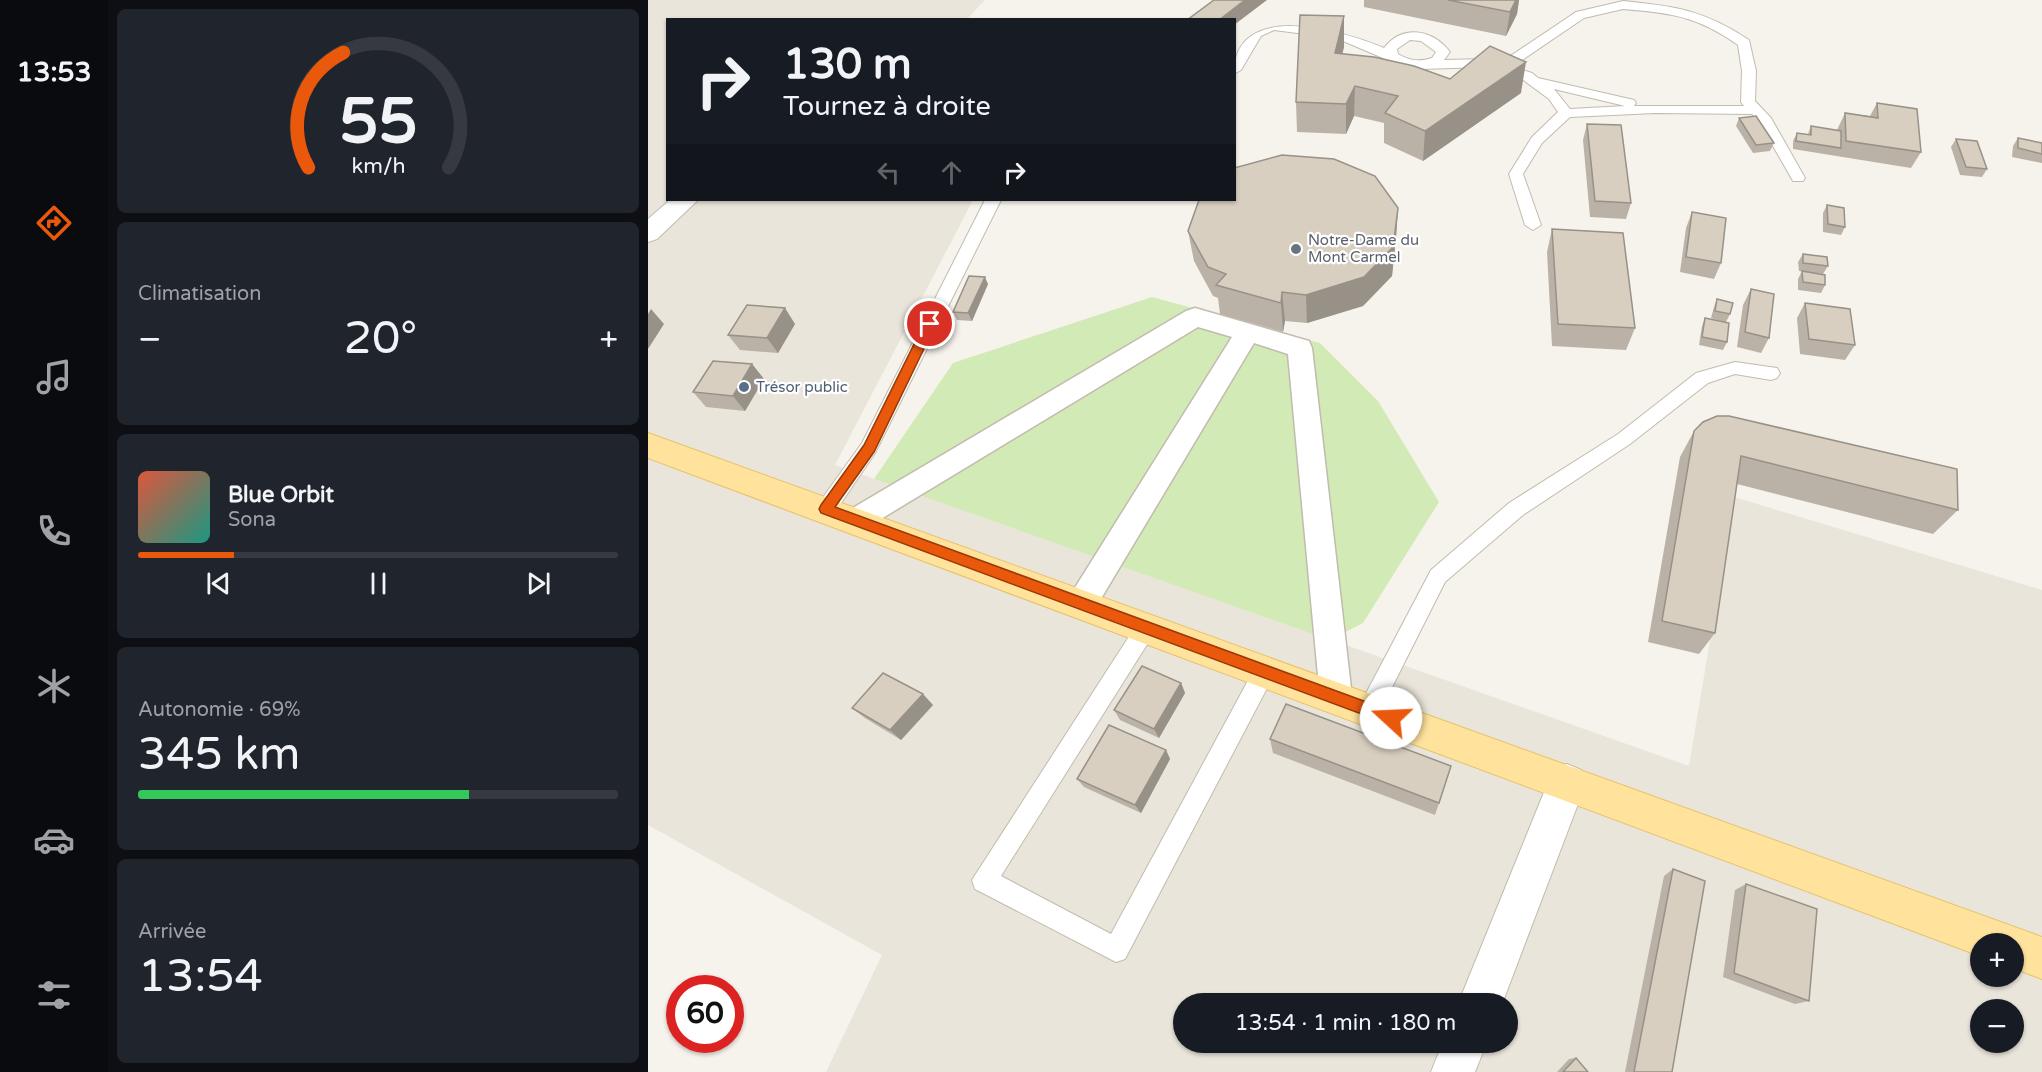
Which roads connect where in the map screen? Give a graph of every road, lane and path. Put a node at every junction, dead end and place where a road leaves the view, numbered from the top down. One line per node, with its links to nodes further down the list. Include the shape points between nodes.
1 (1339, 34): 2 (lane); 4 (lane); 7 (lane, via 1273,26 1256,33)
2 (1402, 38): 3 (lane, via 1421,36); 4 (lane, via 1390,49)
3 (1437, 42): 5 (lane); 6 (lane, via 1443,52 1437,61)
4 (1392, 56): 6 (lane)
5 (1486, 63): 6 (lane); 8 (lane)
6 (1421, 66)
7 (1236, 67)
8 (1502, 68): 9 (lane); 11 (lane, via 1580,15 1623,5 1676,10 1721,27 1744,43 1749,71 1748,102)
9 (1527, 76): 10 (lane, via 1569,90); 12 (lane, via 1554,96)
10 (1655, 109): 11 (lane); 12 (lane)
11 (1756, 110): 13 (lane)
12 (1566, 113): 16 (lane, via 1525,153 1516,174)
13 (1798, 178)
14 (684, 201): 17 (street)
15 (992, 201): 21 (lane, via 869,448)
16 (1533, 225)
17 (648, 233)
18 (1248, 332): 21 (street, via 1195,317); 22 (street); 25 (street, via 1300,348)
19 (1771, 373): 26 (lane, via 1735,368 1702,378 1624,439 1516,509 1438,576)
20 (648, 445): 21 (main road)
21 (841, 515): 22 (main road)
22 (1082, 603): 23 (main road)
23 (1146, 628): 24 (main road); 24 (lane, via 984,880 1116,950)
24 (1265, 671): 25 (main road)
25 (1336, 697): 26 (main road)
26 (1369, 710): 27 (main road)
27 (1567, 783): 28 (main road); 31 (street)
28 (1973, 933)
29 (2024, 951): 30 (main road)
30 (2042, 958)
31 (1484, 993)
32 (1461, 1053): 33 (street)
33 (1453, 1072)

